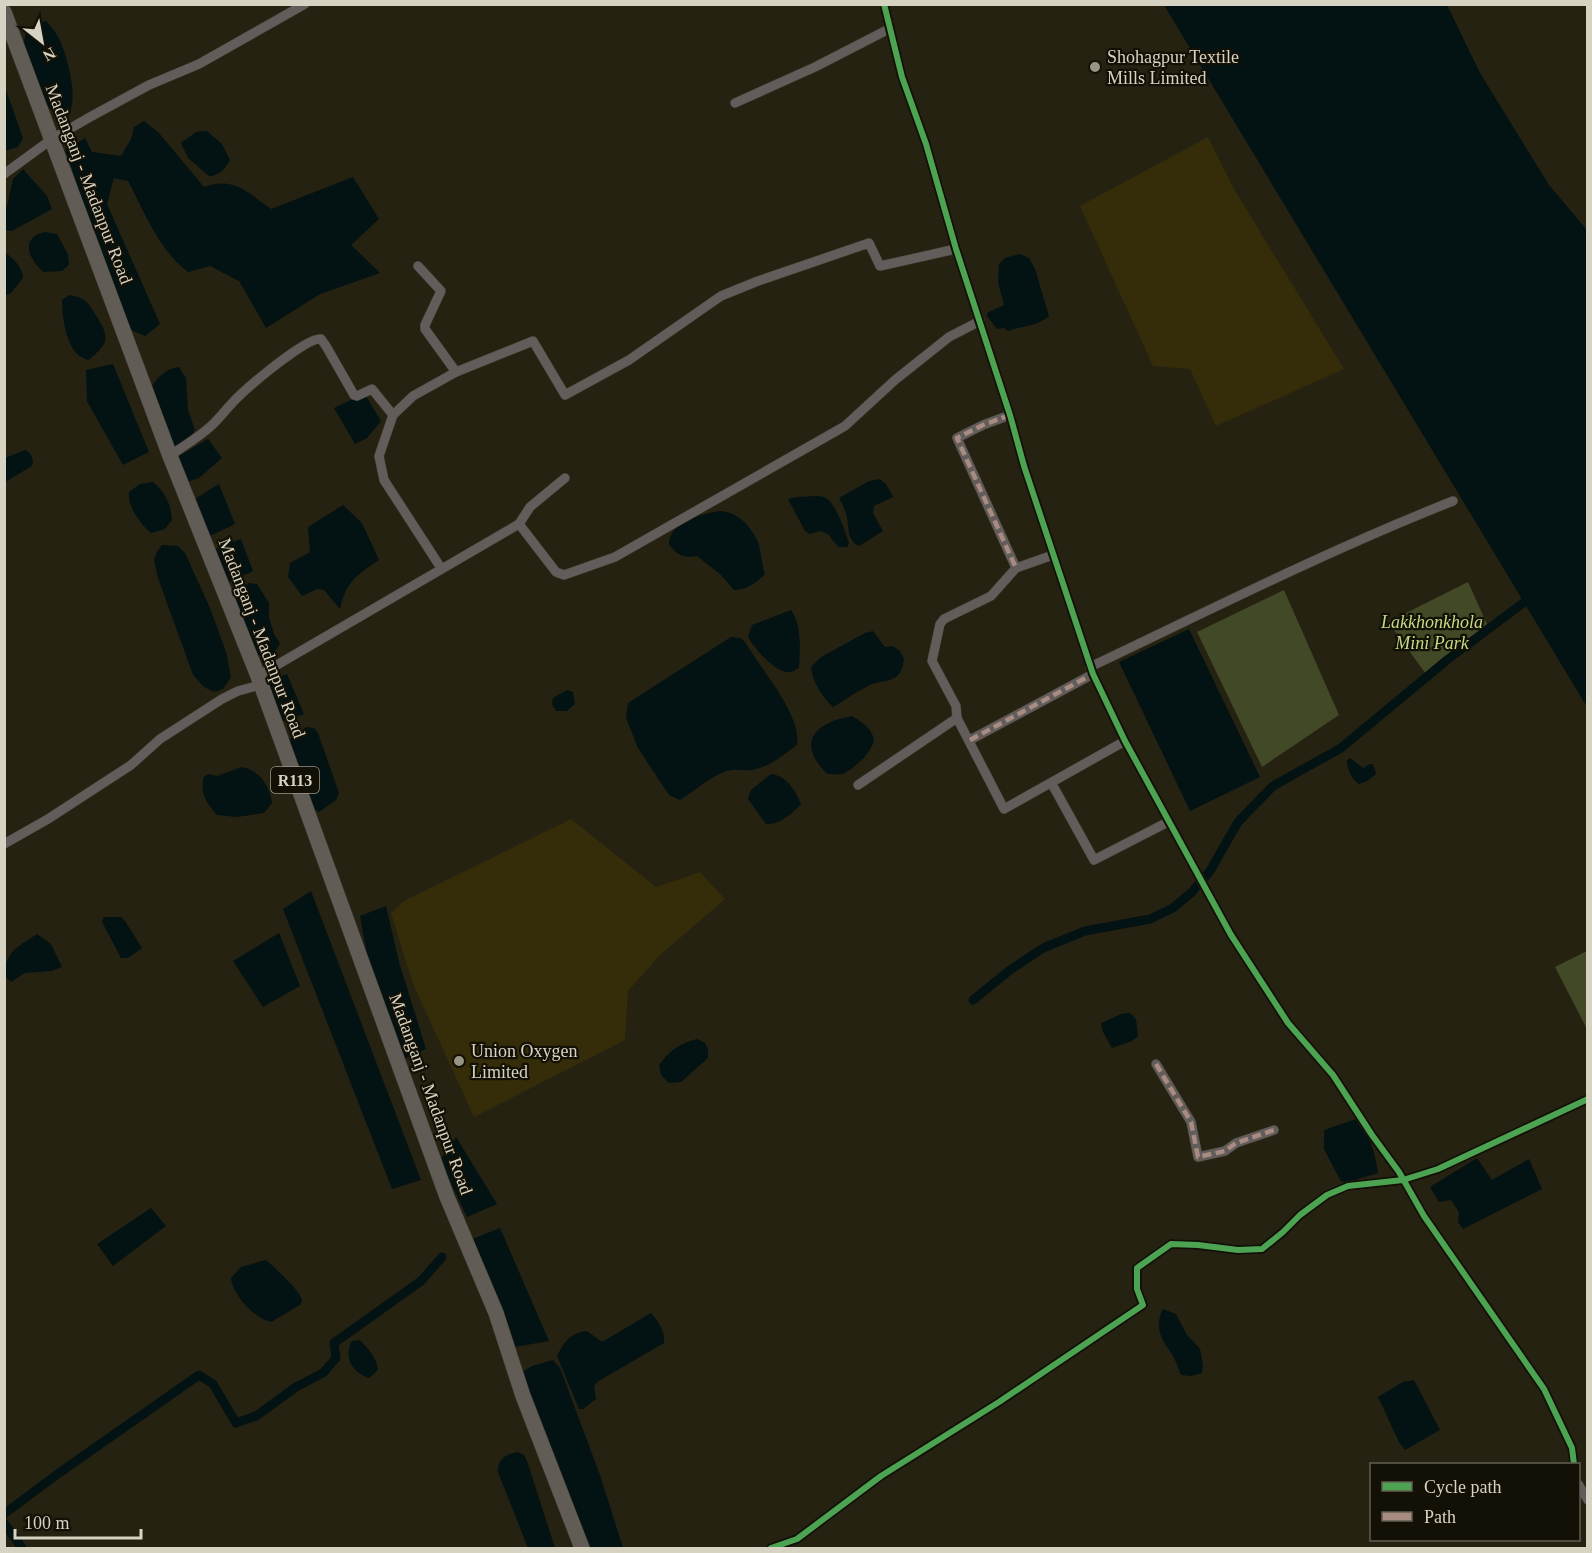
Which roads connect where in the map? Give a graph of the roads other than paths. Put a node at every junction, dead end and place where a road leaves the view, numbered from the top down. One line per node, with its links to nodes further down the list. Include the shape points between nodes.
1 (305, 4): 6 (street, via 199,64 149,85)
2 (884, 4): 4 (street)
3 (4, 12): 6 (main road, Madanganj - Madanpur Road / R113)
4 (889, 29): 5 (street); 8 (street)
5 (735, 103)
6 (52, 139): 7 (street); 14 (main road, Madanganj - Madanpur Road / R113)
7 (4, 174)
8 (956, 249): 10 (street); 11 (street, via 880,266 869,243 758,281 721,296 629,360 565,395 533,341)
9 (418, 266): 11 (street, via 441,291 425,328)
10 (980, 321): 13 (street); 17 (street, via 949,337 845,426 615,557 564,575 556,572)
11 (456, 372): 12 (street, via 413,396)
12 (393, 415): 14 (street, via 372,389 354,394 326,346 316,338 261,376 210,428); 19 (street, via 379,456 384,480)
13 (1010, 415): 18 (street); 20 (street, via 957,438)
14 (170, 456): 22 (main road, Madanganj - Madanpur Road / R113)
15 (565, 478): 17 (street, via 530,507)
16 (1453, 501): 21 (street, via 1277,577)
17 (519, 524): 19 (street)
18 (1053, 555): 20 (street); 21 (street)
19 (441, 568): 22 (street)
20 (1016, 568): 23 (street, via 991,596 944,619 938,627 932,661 956,706)
21 (1091, 671): 24 (street); 25 (street)
22 (259, 681): 29 (street, via 222,699 160,740 131,765); 35 (main road, Madanganj - Madanpur Road / R113, via 447,1197 496,1313 523,1396)
23 (957, 717): 24 (street); 27 (street)
24 (969, 740): 26 (street, via 1004,809)
25 (1125, 741): 26 (street); 28 (street)
26 (1052, 784): 28 (street, via 1094,860)
27 (858, 785)
28 (1168, 822): 33 (street, via 1257,978 1288,1023 1333,1075)
29 (4, 844)
30 (1156, 1064): 32 (street, via 1191,1122 1198,1157 1225,1151 1236,1143)
31 (1587, 1099): 33 (street, via 1438,1169)
32 (1274, 1130)
33 (1403, 1180): 34 (street, via 1544,1389 1572,1448); 36 (street, via 1348,1186 1327,1195 1262,1249 1171,1244 1137,1268 1137,1289 1143,1305 881,1476 797,1539)
34 (1574, 1463)
35 (582, 1548)
36 (771, 1548)

